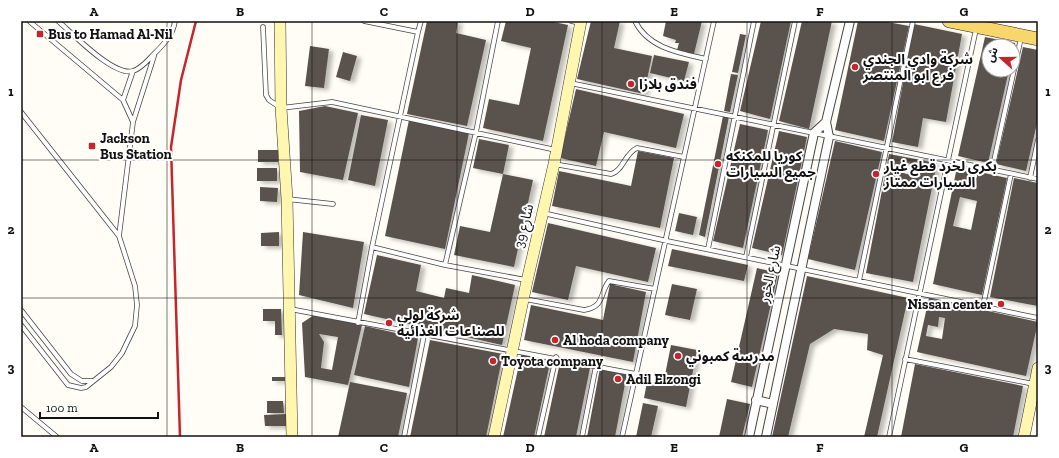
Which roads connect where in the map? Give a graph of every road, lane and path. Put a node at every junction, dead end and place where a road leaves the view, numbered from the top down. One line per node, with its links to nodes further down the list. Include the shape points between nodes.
1 (30, 21): 26 (lane)
2 (58, 21): 24 (lane, via 112,66 120,70)
3 (175, 21): 22 (lane, via 169,38)
4 (280, 21): 27 (street)
5 (364, 21): 18 (lane)
6 (421, 21): 18 (lane)
7 (498, 21): 35 (lane)
8 (636, 21): 23 (lane, via 647,37 660,45 674,52)
9 (714, 21): 23 (lane)
10 (754, 21): 31 (lane)
11 (795, 21): 34 (lane)
12 (850, 21): 33 (street)
13 (913, 21): 39 (lane)
14 (949, 21): 16 (main road)
15 (578, 22): 25 (street, شارع 39)
16 (980, 23): 19 (main road); 20 (main road); 42 (lane)
17 (263, 27): 27 (lane, via 266,95)
18 (418, 32): 30 (lane)
19 (1038, 32)
20 (1021, 36): 21 (main road); 44 (lane)
21 (1038, 39)
22 (156, 52): 24 (lane); 32 (lane)
23 (706, 59): 28 (lane)
24 (133, 71): 26 (lane)
25 (569, 82): 28 (lane); 40 (street, شارع 39)
26 (123, 100): 32 (lane)
27 (281, 108): 30 (lane, via 332,102); 48 (street)
28 (696, 108): 31 (lane); 41 (lane)
29 (21, 112): 51 (lane)
30 (401, 116): 35 (lane); 53 (lane)
31 (736, 117): 34 (lane); 54 (lane)
32 (133, 122): 51 (lane)
33 (826, 122): 36 (street); 37 (street)
34 (774, 125): 36 (lane); 55 (lane)
35 (476, 132): 40 (lane); 56 (lane)
36 (814, 133): 37 (lane); 57 (street, شارع الخور)
37 (829, 137): 39 (lane); 58 (street)
38 (1038, 140): 46 (lane)
39 (887, 149): 42 (lane); 60 (lane)
40 (556, 150): 43 (street, شارع 39)
41 (684, 157): 43 (lane, via 637,148 630,152 616,173 611,174); 52 (lane)
42 (947, 162): 44 (lane); 62 (lane)
43 (554, 164): 50 (street, شارع 39)
44 (992, 170): 45 (lane)
45 (1012, 174): 46 (lane); 64 (lane)
46 (1030, 178): 47 (lane)
47 (1038, 180)
48 (287, 199): 49 (lane); 65 (street)
49 (333, 204)
50 (542, 213): 52 (lane); 59 (street, شارع 39)
51 (119, 236): 77 (lane, via 135,286 137,316 122,353 111,367)
52 (667, 241): 54 (lane); 61 (lane)
53 (372, 247): 56 (lane); 68 (lane)
54 (708, 249): 55 (lane)
55 (746, 257): 57 (lane)
56 (445, 265): 59 (lane)
57 (786, 265): 58 (lane); 79 (street, شارع الخور)
58 (801, 268): 60 (lane); 80 (street)
59 (526, 281): 63 (street, شارع 39)
60 (859, 281): 62 (lane)
61 (655, 289): 63 (lane, via 609,281 599,304 584,310); 76 (lane)
62 (919, 294): 64 (lane); 73 (lane)
63 (524, 299): 71 (street, شارع 39)
64 (983, 306): 67 (lane)
65 (288, 309): 68 (lane); 83 (street)
66 (21, 310): 77 (lane, via 71,374 82,381)
67 (1038, 318)
68 (358, 323): 70 (lane)
69 (21, 325): 77 (lane, via 68,385 81,388)
70 (424, 335): 71 (lane); 84 (lane)
71 (514, 350): 72 (lane); 85 (street, شارع 39)
72 (556, 357): 74 (lane); 86 (lane)
73 (905, 359): 78 (lane); 91 (lane)
74 (596, 366): 76 (lane); 87 (lane)
75 (1038, 368): 78 (street)
76 (636, 374): 88 (lane)
77 (93, 381)
78 (1035, 385): 92 (street)
79 (756, 400): 80 (street); 89 (street, شارع الخور)
80 (773, 404): 90 (street)
81 (21, 407): 82 (lane)
82 (57, 437)
83 (292, 437)
84 (404, 437)
85 (494, 437)
86 (538, 437)
87 (582, 437)
88 (622, 437)
89 (749, 437)
90 (766, 437)
91 (889, 437)
92 (1024, 437)

